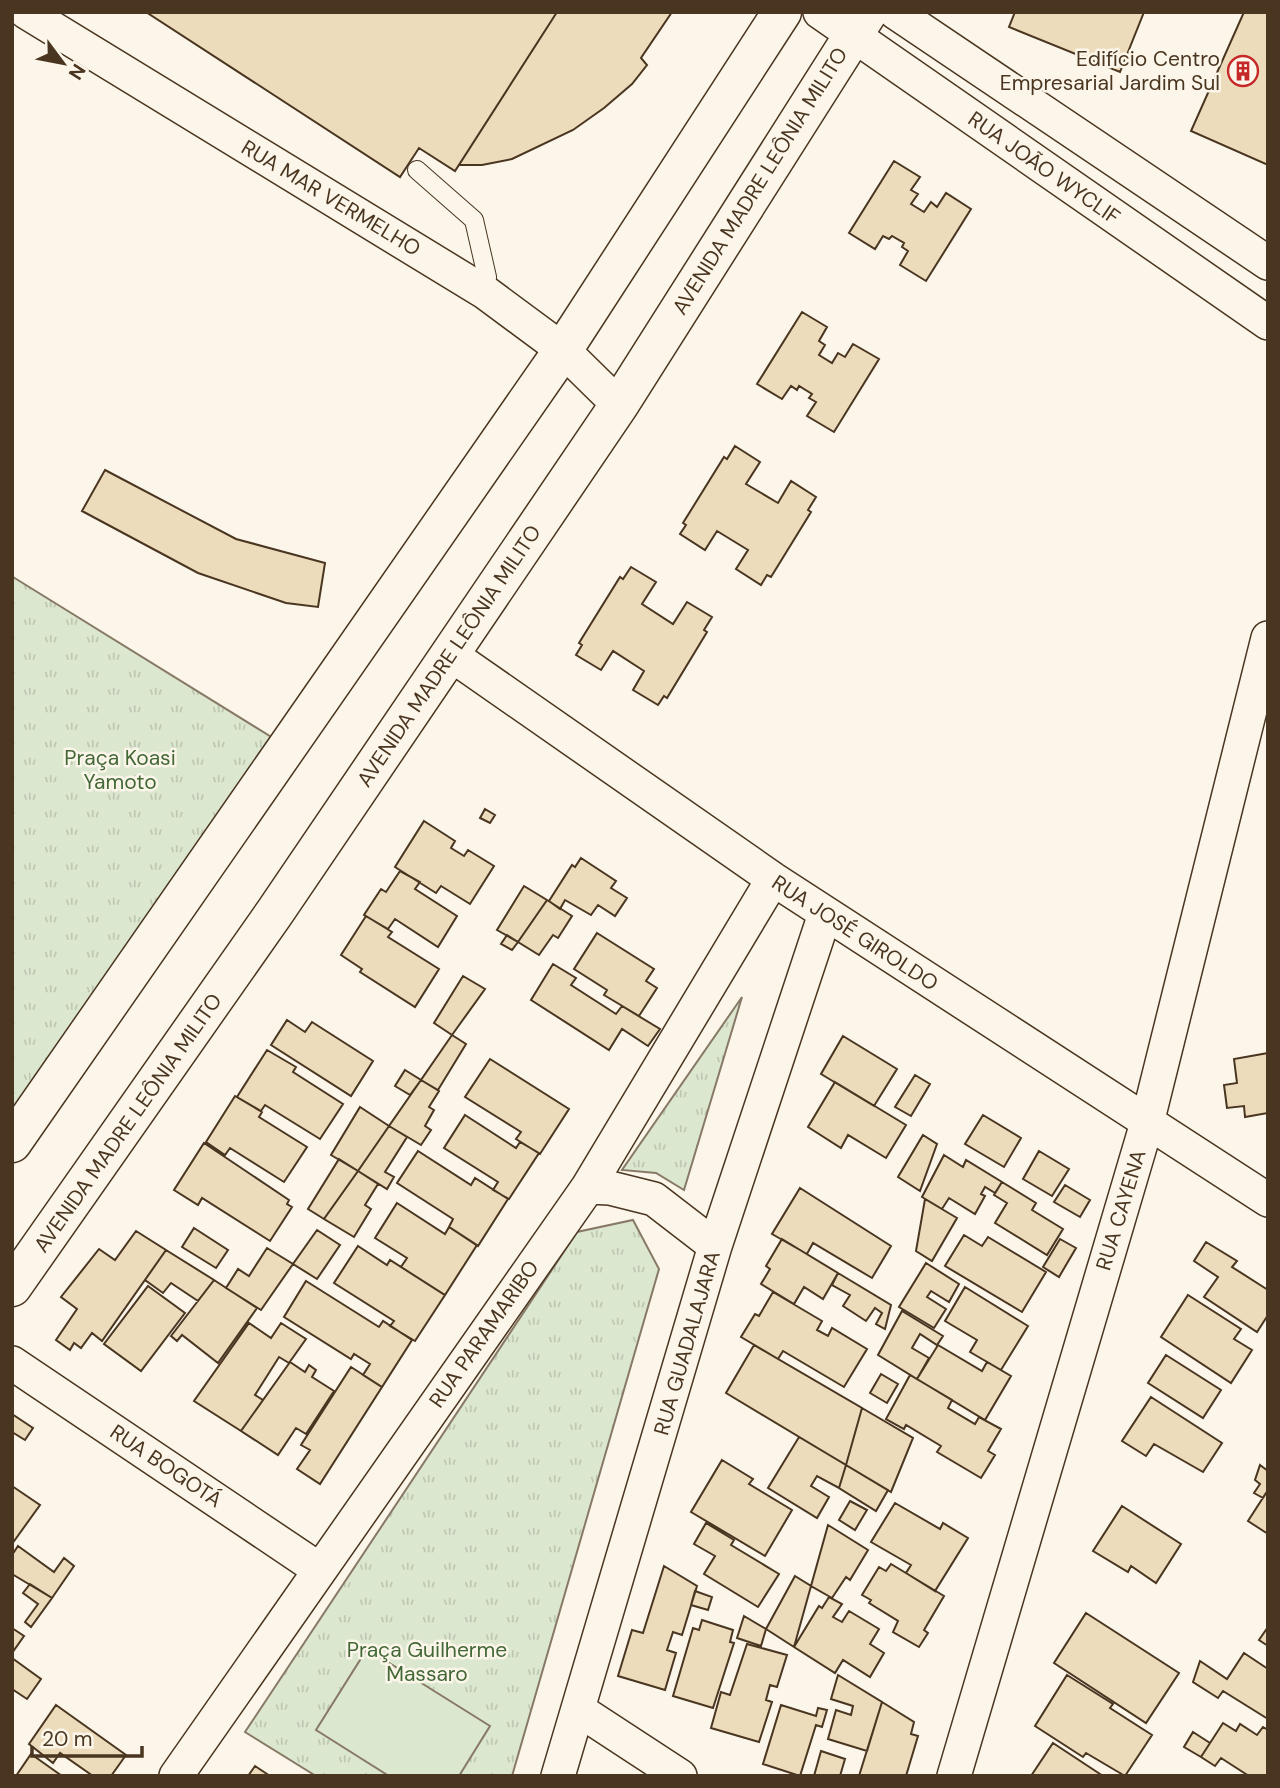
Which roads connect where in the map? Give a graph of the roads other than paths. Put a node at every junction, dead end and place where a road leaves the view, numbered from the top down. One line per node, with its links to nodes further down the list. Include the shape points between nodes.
1 (26, 12): 8 (street, RUA MAR VERMELHO)
2 (782, 12): 10 (main road)
3 (820, 12): 5 (street, RUA JOÃO WYCLIF)
4 (895, 12): 7 (street)
5 (860, 24): 9 (street, RUA JOÃO WYCLIF); 11 (main road, AVENIDA MADRE LEÔNIA MILITO)
6 (417, 170): 8 (lane, via 474,220)
7 (1268, 263)
8 (486, 293): 10 (street, RUA MAR VERMELHO)
9 (1268, 323)
10 (563, 350): 11 (street, RUA MAR VERMELHO); 17 (main road)
11 (619, 405): 13 (main road, AVENIDA MADRE LEÔNIA MILITO)
12 (1268, 638): 16 (street, RUA CAYENA)
13 (450, 654): 14 (street, RUA JOSÉ GIROLDO); 21 (main road, AVENIDA MADRE LEÔNIA MILITO)
14 (773, 879): 15 (street, RUA JOSÉ GIROLDO); 18 (street, RUA PARAMARIBO)
15 (825, 914): 16 (street, RUA JOSÉ GIROLDO); 20 (street, RUA GUADALAJARA)
16 (1147, 1123): 19 (street, RUA JOSÉ GIROLDO); 28 (street, RUA CAYENA)
17 (12, 1143)
18 (588, 1187): 20 (street, via 654,1199); 23 (street, RUA PARAMARIBO)
19 (1268, 1200)
20 (715, 1246): 24 (street, RUA GUADALAJARA)
21 (12, 1287)
22 (12, 1363): 23 (street, RUA BOGOTÁ)
23 (320, 1570): 25 (street, RUA PARAMARIBO)
24 (579, 1710): 26 (street, RUA GUADALAJARA); 27 (street)
25 (176, 1776)
26 (558, 1776)
27 (680, 1776)
28 (954, 1776)

